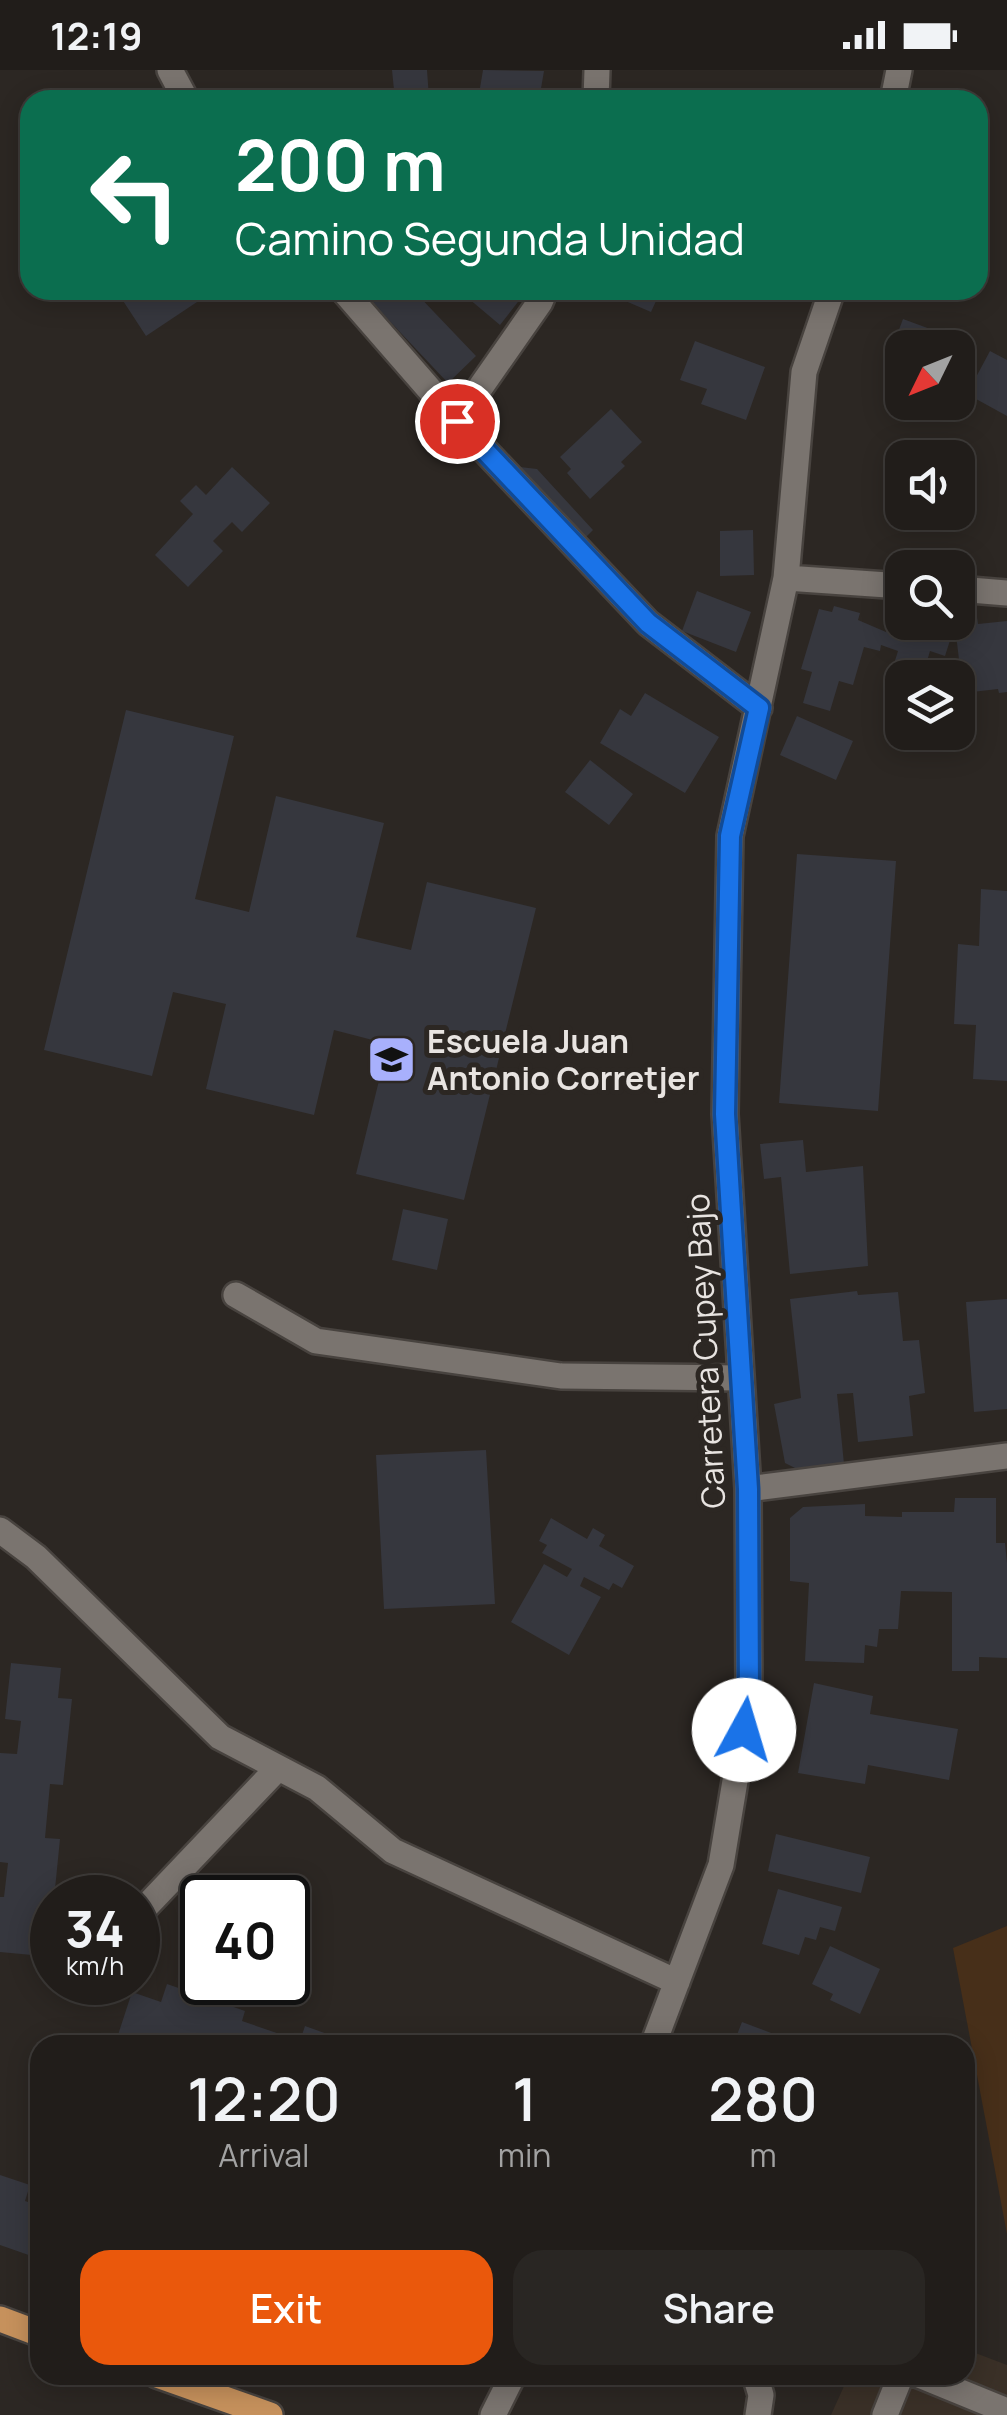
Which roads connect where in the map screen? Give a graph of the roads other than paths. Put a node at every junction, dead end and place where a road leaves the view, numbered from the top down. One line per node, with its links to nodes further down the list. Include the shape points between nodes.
1 (352, 300): 4 (street)
2 (541, 300): 4 (street)
3 (829, 300): 5 (street, Carretera Cupey Bajo, via 804,372)
4 (457, 421): 9 (street, via 648,623)
5 (786, 578): 6 (street); 9 (street, Carretera Cupey Bajo)
6 (885, 585)
7 (975, 590): 8 (street)
8 (1007, 593)
9 (759, 708): 11 (street, Carretera Cupey Bajo, via 730,836 725,1114)
10 (236, 1295): 11 (street, via 316,1341 561,1376)
11 (741, 1378): 13 (street, Carretera Cupey Bajo)
12 (1007, 1456): 13 (street)
13 (748, 1489): 17 (street, Carretera Cupey Bajo, via 749,1697 721,1865)
14 (0, 1530): 15 (street, via 220,1736)
15 (278, 1768): 16 (street); 17 (street, via 317,1788 394,1850)
16 (160, 1892)
17 (676, 1982): 18 (street, Carretera Cupey Bajo)
18 (656, 2035)
19 (0, 2319): 20 (main road)
20 (30, 2330)
21 (185, 2385): 27 (main road)
22 (508, 2385): 28 (street)
23 (758, 2385): 29 (street)
24 (897, 2385): 30 (street)
25 (943, 2385): 26 (street)
26 (1007, 2411)
27 (270, 2415)
28 (493, 2415)
29 (758, 2415)
30 (886, 2415)

